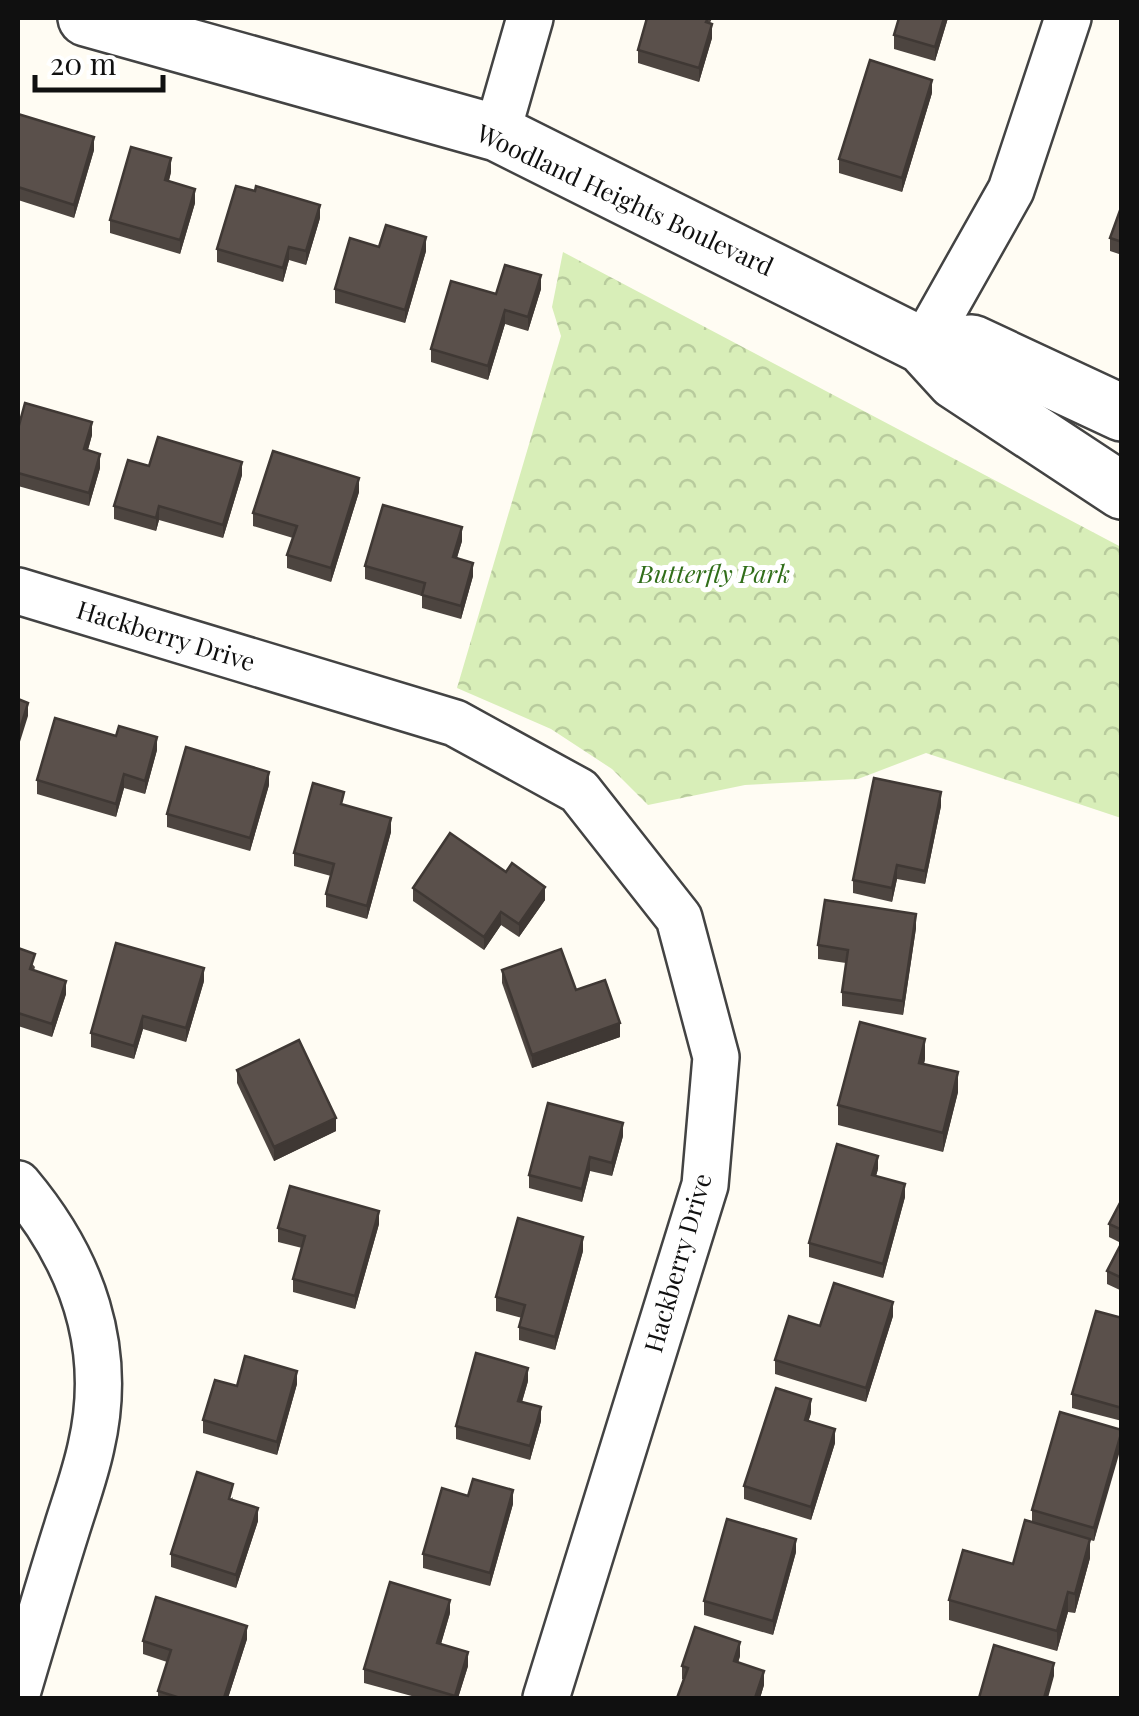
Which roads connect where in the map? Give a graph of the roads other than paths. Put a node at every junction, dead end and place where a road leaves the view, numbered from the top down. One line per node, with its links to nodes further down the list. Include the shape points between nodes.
1 (86, 18): 4 (street, Woodland Heights Boulevard)
2 (530, 18): 4 (street)
3 (1068, 18): 5 (street, via 1011,190)
4 (496, 134): 5 (street, Woodland Heights Boulevard)
5 (922, 346): 6 (street, Woodland Heights Boulevard, via 972,343); 7 (street, Woodland Heights Boulevard, via 956,381)
6 (1122, 412)
7 (1122, 491)
8 (18, 592): 11 (street, Hackberry Drive, via 455,723 578,791 679,918 716,1057 705,1185)
9 (18, 1184): 10 (street, via 74,1268 90,1313 98,1370 91,1450)
10 (18, 1690)
11 (546, 1698)

